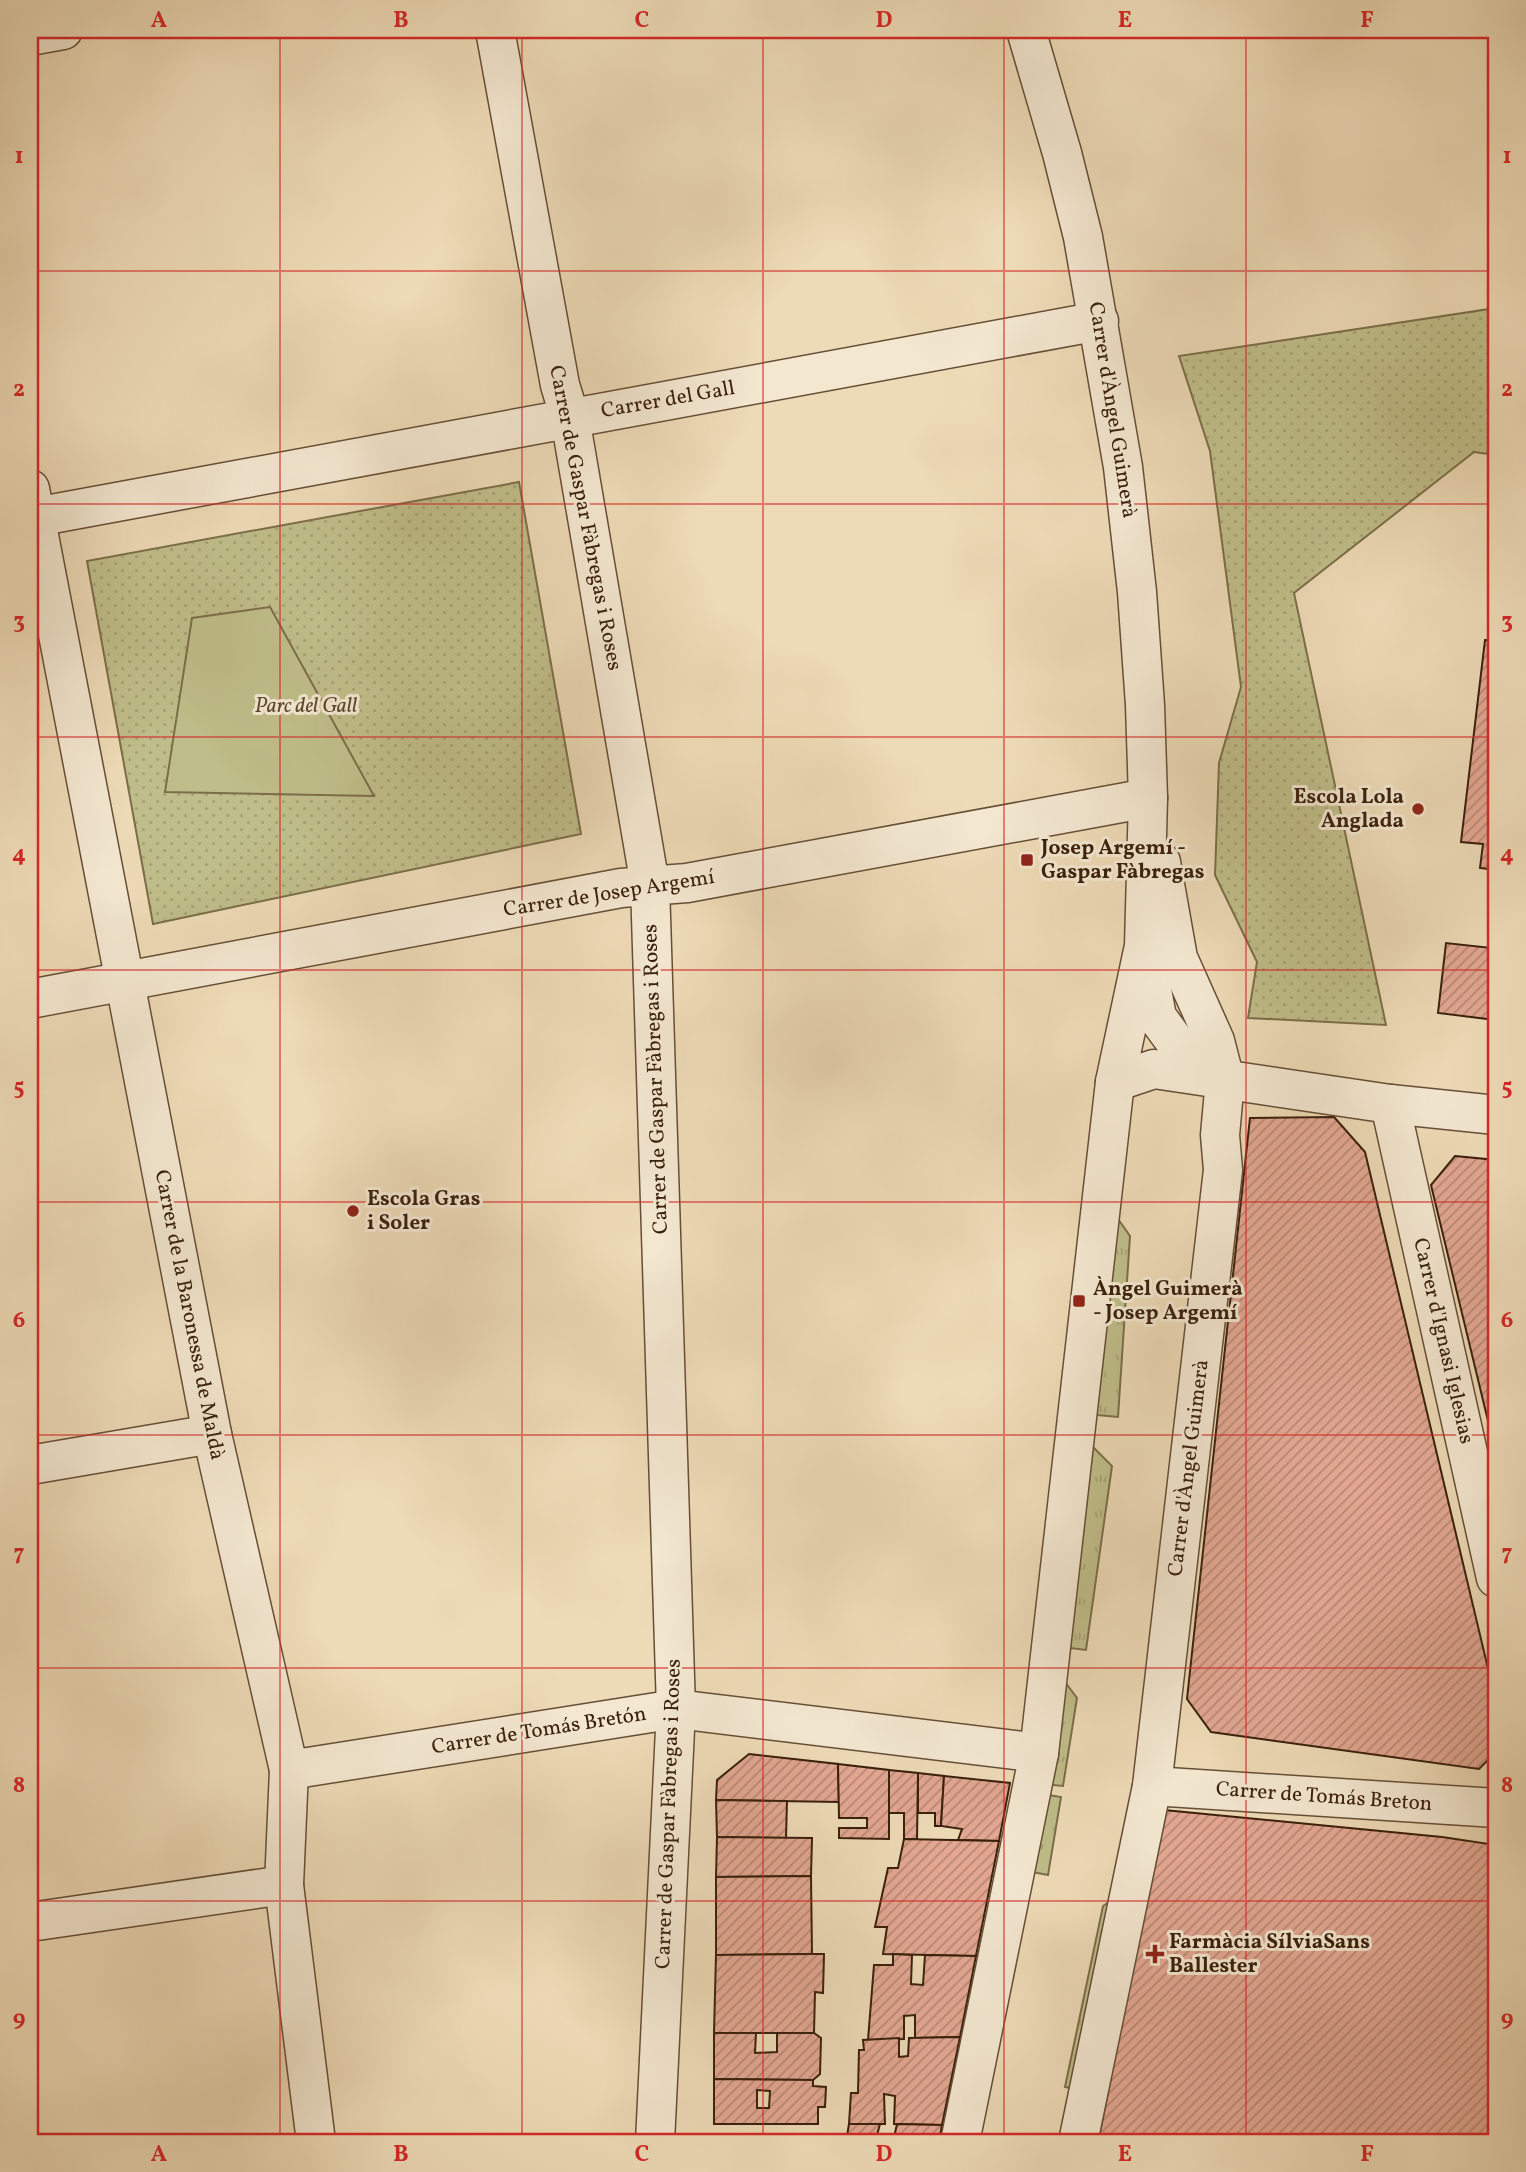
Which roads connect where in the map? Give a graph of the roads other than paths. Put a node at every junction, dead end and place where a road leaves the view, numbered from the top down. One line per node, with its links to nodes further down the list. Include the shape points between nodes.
1 (62, 30): 4 (street)
2 (495, 30): 6 (street, Carrer de Gaspar Fàbregas i Roses, via 560,385)
3 (1026, 30): 5 (street, Carrer d'Àngel Guimerà, via 1062,153)
4 (30, 36)
5 (1099, 321): 6 (street, Carrer del Gall); 8 (street, Carrer d'Àngel Guimerà, via 1137,592)
6 (570, 418): 7 (street, Carrer del Gall); 9 (street, Carrer de Gaspar Fàbregas i Roses)
7 (32, 508): 11 (street, Carrer de la Baronessa de Maldà)
8 (1148, 798): 9 (street, Carrer de Josep Argemí, via 687,883); 10 (street, Carrer d'Àngel Guimerà); 13 (street, Carrer d'Àngel Guimerà, via 1178,958 1215,1041)
9 (650, 885): 11 (street, Carrer de Josep Argemí); 20 (street, Carrer de Gaspar Fàbregas i Roses)
10 (1144, 946): 13 (street, via 1157,1017 1176,1042); 14 (street, Carrer d'Àngel Guimerà)
11 (125, 981): 12 (street, Carrer de Josep Argemí); 17 (street, Carrer de la Baronessa de Maldà)
12 (30, 999)
13 (1225, 1080): 14 (street, via 1154,1069); 15 (street); 23 (street, Carrer d'Àngel Guimerà, via 1220,1135 1223,1170)
14 (1115, 1082): 21 (street, Carrer d'Àngel Guimerà)
15 (1390, 1104): 16 (street); 19 (street, Carrer d'Ignasi Iglesias)
16 (1496, 1115)
17 (212, 1434): 18 (street); 22 (street, Carrer de la Baronessa de Maldà)
18 (30, 1465)
19 (1496, 1578)
20 (676, 1709): 21 (street, Carrer de Tomás Bretón); 22 (street, Carrer de Tomás Bretón); 28 (street, Carrer de Gaspar Fàbregas i Roses)
21 (1039, 1753): 29 (street, Carrer d'Àngel Guimerà)
22 (289, 1770): 25 (street, Carrer de la Baronessa de Maldà)
23 (1152, 1786): 24 (street, Carrer de Tomás Breton); 30 (street, Carrer d'Àngel Guimerà)
24 (1496, 1808)
25 (284, 1885): 26 (street); 27 (street, Carrer de la Baronessa de Maldà)
26 (30, 1922)
27 (316, 2142)
28 (655, 2142)
29 (960, 2142)
30 (1078, 2142)

